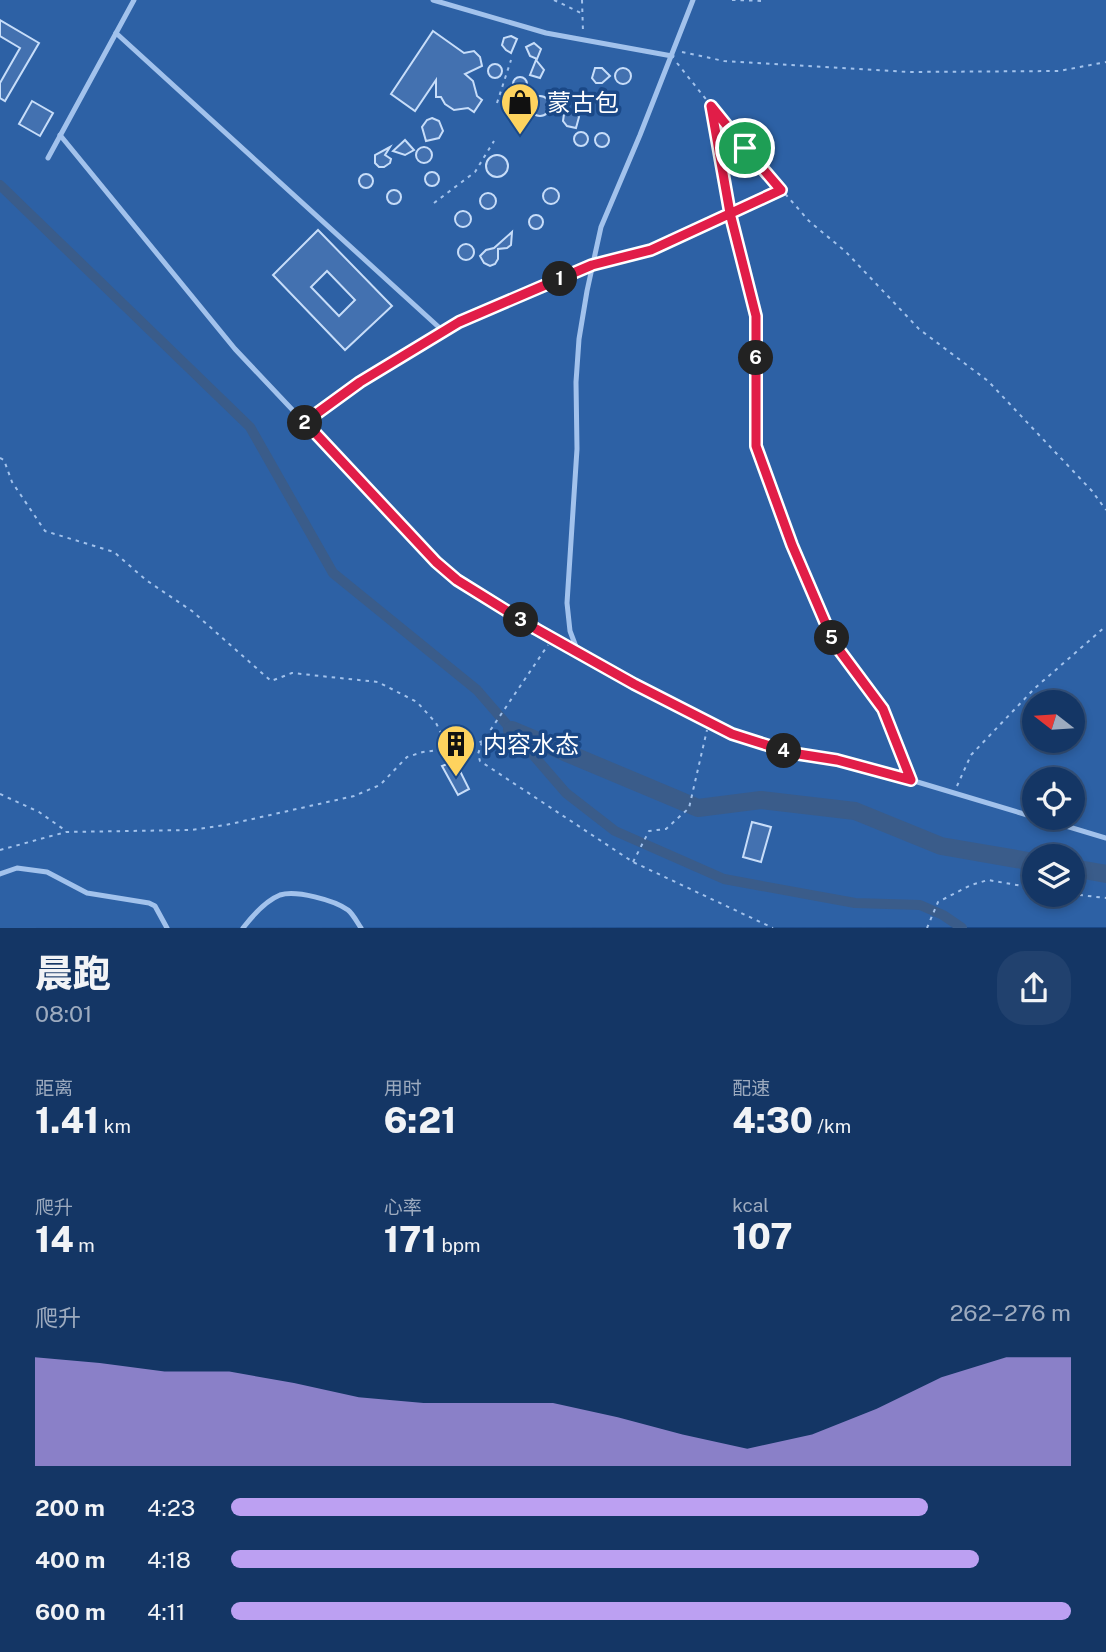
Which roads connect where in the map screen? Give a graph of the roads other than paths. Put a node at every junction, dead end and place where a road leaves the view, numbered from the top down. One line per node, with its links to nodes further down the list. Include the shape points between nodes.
1 (134, 0): 4 (lane)
2 (432, 0): 5 (lane, via 546,33)
3 (693, 0): 5 (lane)
4 (116, 33): 6 (lane); 9 (lane)
5 (673, 53): 8 (lane, via 601,227)
6 (60, 135): 7 (lane); 10 (lane, via 236,349)
7 (48, 158)
8 (592, 265): 9 (lane); 11 (lane, via 579,339 567,603)
9 (443, 331): 10 (lane)
10 (305, 422): 11 (lane, via 457,580)
11 (578, 652): 12 (lane, via 732,734)
12 (1022, 813)
13 (1079, 830): 14 (lane)
14 (1106, 838)
15 (0, 873): 16 (lane, via 17,868 47,872 87,893 149,903)
16 (166, 928)
17 (243, 928): 18 (lane, via 282,894 333,902 351,912)
18 (361, 928)

